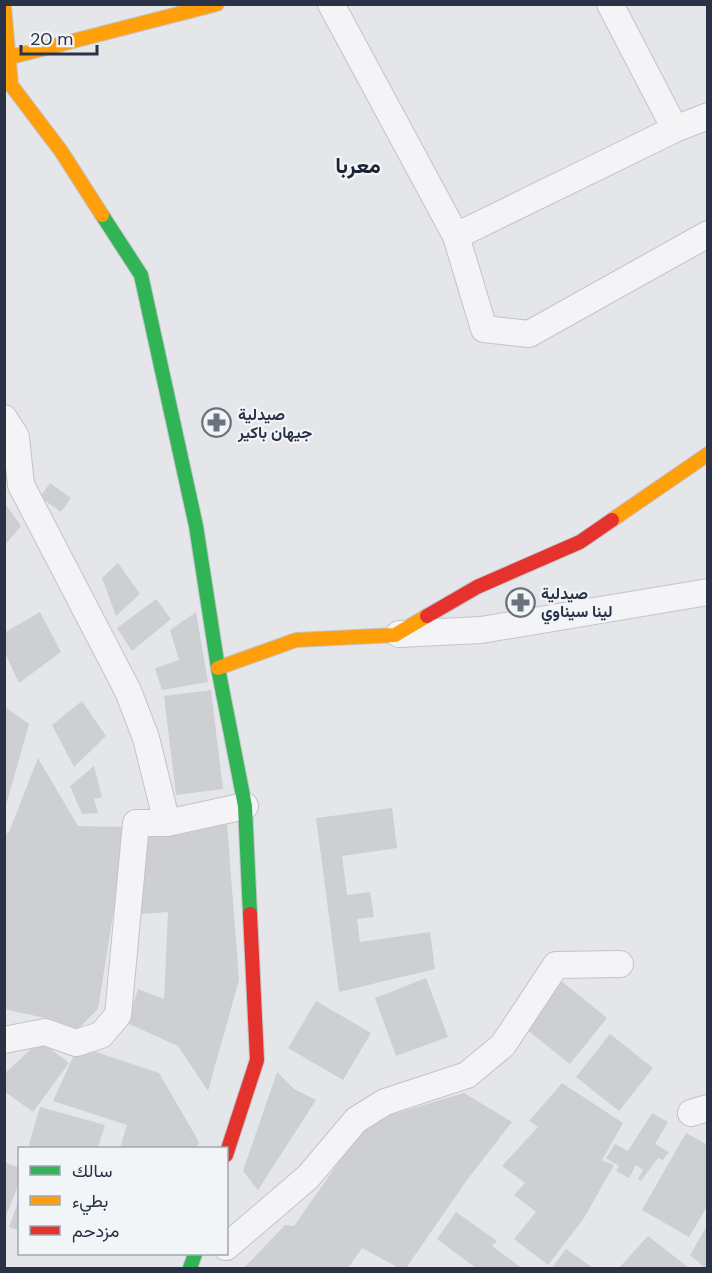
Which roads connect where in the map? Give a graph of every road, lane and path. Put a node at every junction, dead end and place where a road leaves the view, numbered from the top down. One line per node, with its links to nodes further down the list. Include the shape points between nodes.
1 (217, 4): 5 (main road)
2 (331, 4): 10 (street)
3 (610, 4): 8 (street)
4 (4, 6): 5 (main road)
5 (7, 58): 6 (main road)
6 (8, 88): 15 (main road, via 61,151 141,275 196,526)
7 (708, 116): 8 (street)
8 (675, 129): 10 (street)
9 (708, 234): 10 (street, via 529,334 484,329)
10 (456, 236)
11 (4, 418): 17 (street, via 16,437 21,485 128,691 146,738)
12 (708, 454): 14 (main road, via 580,542 477,587)
13 (708, 592): 14 (street, via 481,630)
14 (395, 635): 15 (main road, via 296,640)
15 (218, 668): 16 (main road)
16 (245, 806): 17 (street); 20 (main road, via 257,1060)
17 (167, 823): 19 (street, via 136,823 118,1015 101,1035 76,1043 45,1032)
18 (620, 964): 21 (street, via 556,965 502,1045 467,1075 385,1102 356,1120 308,1177)
19 (4, 1040)
20 (228, 1149)
21 (228, 1245)
22 (217, 1255): 23 (street)
23 (198, 1269)

